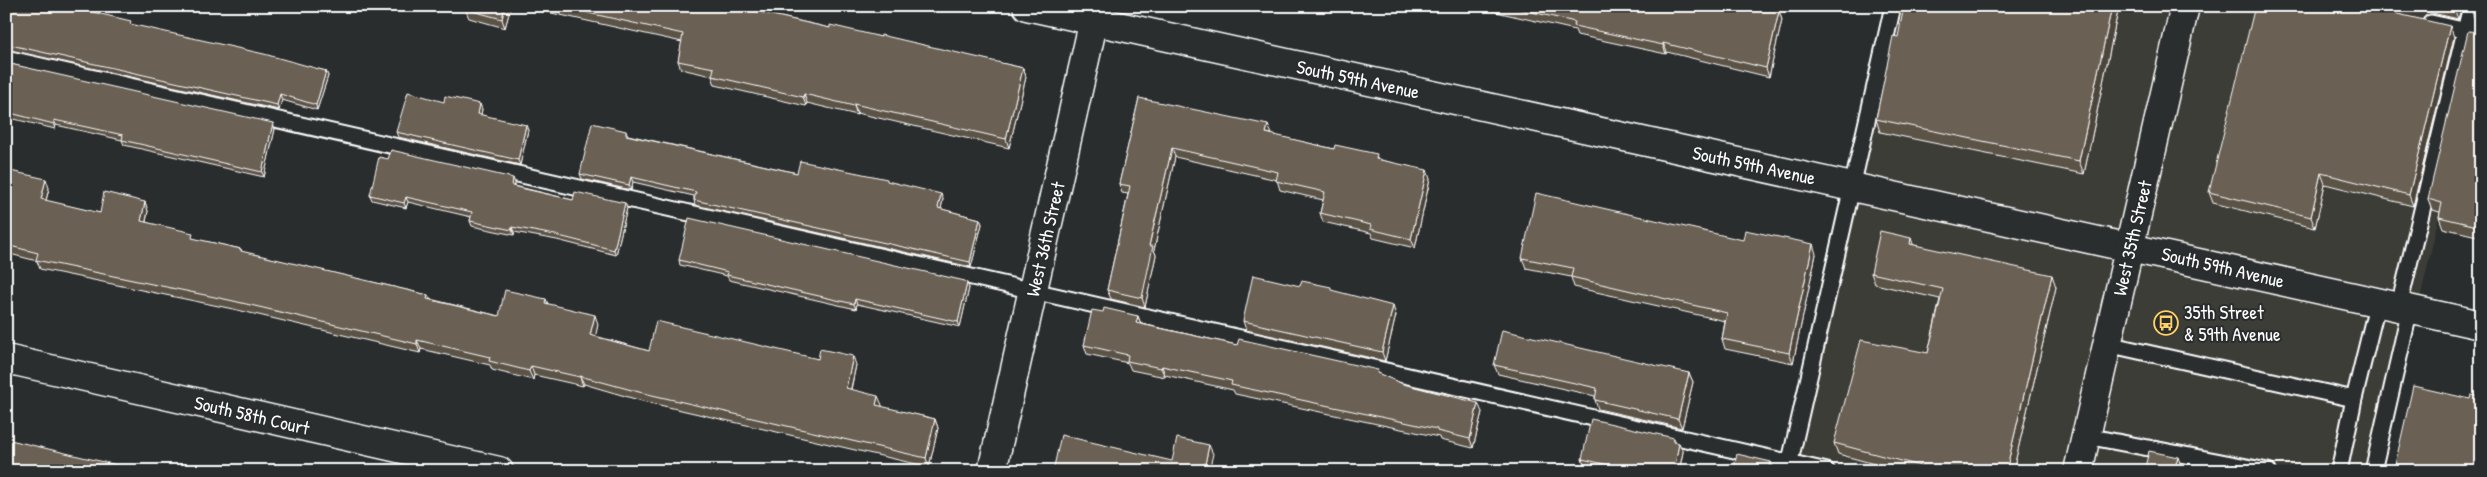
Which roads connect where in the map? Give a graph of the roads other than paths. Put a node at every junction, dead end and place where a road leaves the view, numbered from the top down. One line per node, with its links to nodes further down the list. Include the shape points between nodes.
1 (1027, 6): 5 (street, South 59th Avenue)
2 (1893, 6): 10 (lane)
3 (2185, 6): 11 (street, West 35th Street)
4 (2471, 6): 7 (lane)
5 (1096, 14): 10 (street, South 59th Avenue); 12 (street, West 36th Street)
6 (2418, 20): 7 (lane)
7 (2465, 31): 8 (lane); 13 (lane)
8 (2481, 34)
9 (6, 58): 12 (lane)
10 (1853, 186): 11 (street, South 59th Avenue); 19 (lane)
11 (2130, 246): 13 (street, South 59th Avenue); 15 (street, West 35th Street)
12 (1033, 291): 19 (lane); 21 (street, West 36th Street)
13 (2396, 306): 14 (street, South 59th Avenue); 17 (lane); 26 (lane)
14 (2481, 325)
15 (2107, 344): 17 (lane); 18 (street, West 35th Street)
16 (6, 359): 20 (street, South 58th Court)
17 (2354, 399): 25 (lane)
18 (2086, 436): 23 (street, West 35th Street); 24 (lane)
19 (1789, 467): 22 (lane)
20 (499, 471)
21 (992, 471)
22 (1828, 471)
23 (2078, 471)
24 (2268, 471)
25 (2339, 471)
26 (2373, 471)

